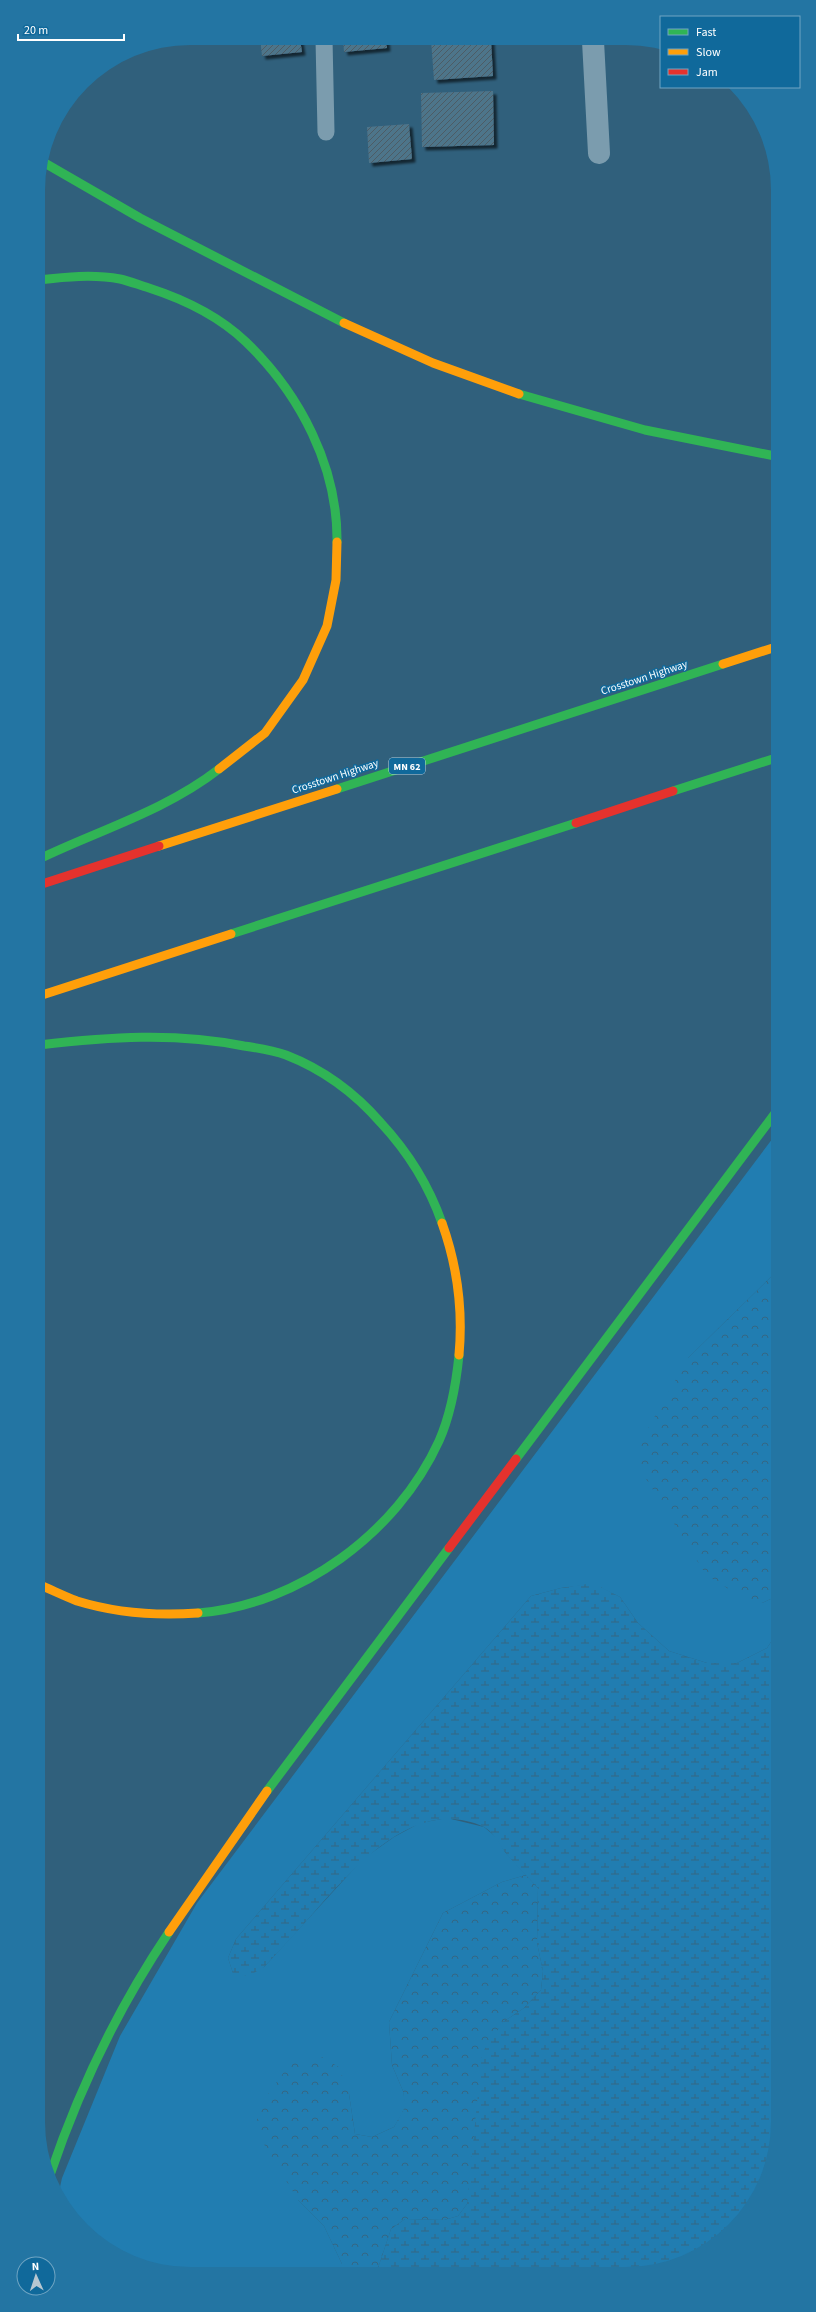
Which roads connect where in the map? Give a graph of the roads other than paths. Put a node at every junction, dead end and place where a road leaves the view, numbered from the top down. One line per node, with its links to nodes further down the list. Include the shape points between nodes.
1 (324, 45): 3 (lane)
2 (592, 45): 4 (street)
3 (326, 132)
4 (599, 153)
5 (47, 165): 7 (highway, via 193,246 316,309 432,363 545,402 629,427)
6 (45, 279): 10 (highway, via 78,276 120,279 166,294 207,314 246,342 277,378 306,420 328,472 337,524 336,580 327,626 303,680 264,733 205,780 132,820 76,841)
7 (771, 455)
8 (771, 649): 11 (highway, Crosstown Highway / MN 62)
9 (771, 760): 12 (highway)
10 (45, 856)
11 (45, 883)
12 (45, 994)
13 (45, 1044): 15 (highway, via 109,1037 162,1035 215,1039 285,1054 328,1077 364,1104 398,1140 425,1183 446,1229 457,1275 461,1331 456,1385 441,1434 419,1476 386,1517 341,1559 297,1586 240,1606 184,1614 122,1610 78,1601)
14 (771, 1119): 16 (highway, via 204,1877 121,2010 84,2082)
15 (45, 1586)
16 (53, 2167)

